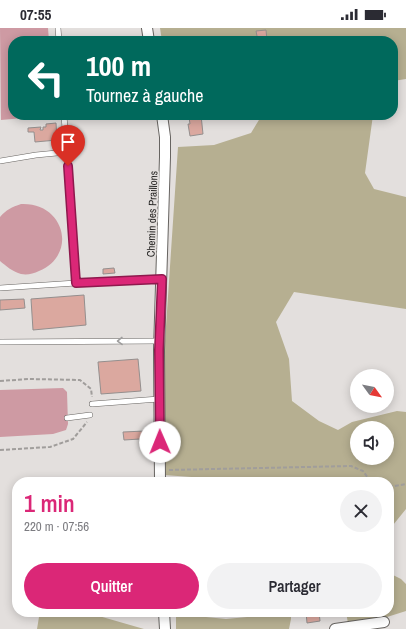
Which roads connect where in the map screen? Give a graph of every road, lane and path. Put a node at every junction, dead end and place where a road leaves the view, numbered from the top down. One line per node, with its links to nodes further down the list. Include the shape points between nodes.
1 (64, 120): 3 (lane)
2 (163, 120): 5 (street, Chemin des Praillons, via 165,157)
3 (67, 152): 4 (lane); 6 (lane)
4 (0, 161)
5 (162, 279): 6 (lane); 8 (street, Chemin des Praillons)
6 (76, 283): 7 (lane)
7 (0, 288)
8 (160, 341): 9 (lane, one-way to 9); 11 (street, Chemin des Praillons)
9 (0, 342)
10 (0, 381): 12 (path, via 80,380 91,389)
11 (159, 399): 12 (lane); 16 (street, Chemin des Praillons)
12 (92, 404)
13 (90, 415): 14 (lane); 15 (path, via 73,439 50,447)
14 (67, 418)
15 (0, 450)
16 (160, 470): 17 (street, Chemin des Praillons); 18 (path, via 351,466 363,470)
17 (160, 477)
18 (368, 477)
19 (406, 484): 20 (path)
20 (394, 486)
21 (164, 617): 23 (street)
22 (384, 622): 24 (street)
23 (164, 629)
24 (335, 629)

